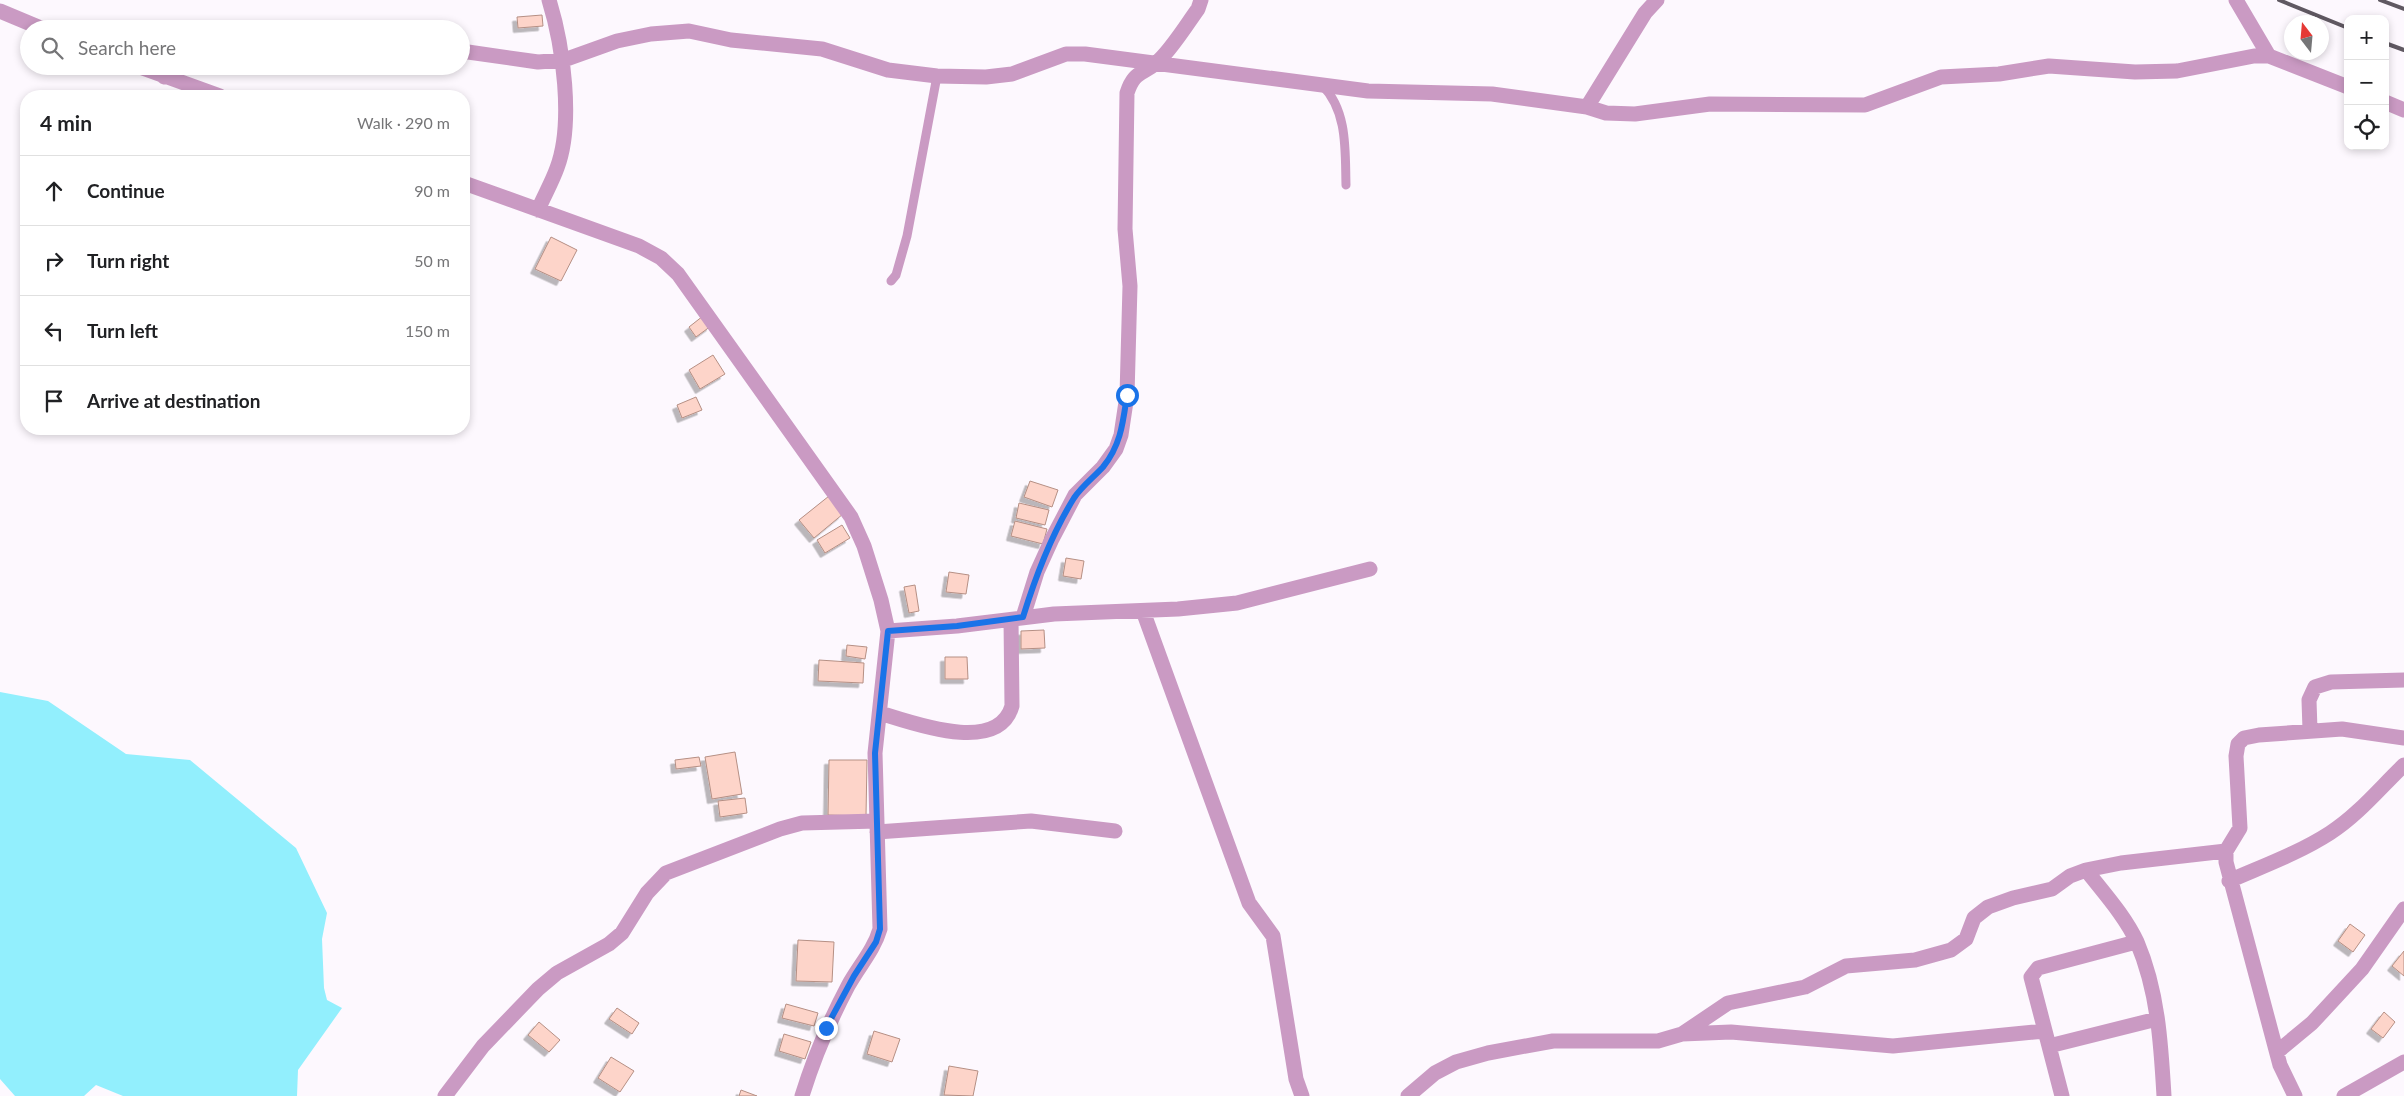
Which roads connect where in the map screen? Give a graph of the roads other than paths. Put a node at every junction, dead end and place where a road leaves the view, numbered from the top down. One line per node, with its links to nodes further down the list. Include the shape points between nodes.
1 (549, 0): 9 (street)
2 (1201, 0): 10 (street, via 1192,17)
3 (1657, 0): 19 (street, via 1645,13)
4 (2236, 0): 8 (street)
5 (0, 11): 6 (street)
6 (21, 20)
7 (470, 52): 9 (street, via 538,62)
8 (2269, 56): 16 (street); 19 (street, via 2176,71 2135,72 2049,66 1999,74 1952,75 1865,105 1710,104 1635,114 1606,113)
9 (564, 60): 13 (street, via 617,41 689,31 731,40 822,49 888,70); 23 (street, via 562,150 558,167)
10 (1156, 63): 13 (street, via 1066,54 1012,74); 15 (street); 27 (street, via 1135,76 1127,93 1125,229 1130,286 1127,395 1121,435 1116,449 1103,467 1075,496)
11 (159, 75): 14 (street)
12 (166, 75): 14 (street)
13 (938, 76): 24 (lane, via 907,236)
14 (164, 77): 17 (street)
15 (1320, 83): 19 (street, via 1368,91 1492,94); 22 (lane, via 1340,113)
16 (2344, 85)
17 (202, 90)
18 (2389, 104): 20 (street)
19 (1587, 107)
20 (2404, 110)
21 (470, 185): 23 (street)
22 (1346, 185)
23 (538, 210): 28 (street, via 639,246 661,258 678,274 851,517 882,600)
24 (891, 282)
25 (1370, 569): 26 (street, via 1237,602)
26 (1143, 610): 27 (street); 49 (street, via 1249,903 1273,936 1296,1079)
27 (1017, 619): 28 (street); 30 (street, via 1012,706 1005,722 978,732 958,732)
28 (888, 631): 30 (street)
29 (2404, 680): 31 (street, via 2330,682 2315,687 2309,700)
30 (880, 713): 34 (street, via 875,753)
31 (2310, 730): 32 (street, via 2359,730); 36 (street, via 2258,735 2244,738 2238,744 2240,828)
32 (2404, 738)
33 (2404, 765): 38 (street, via 2349,819 2330,833)
34 (877, 826): 35 (street, via 1031,821); 47 (street, via 802,823 666,873 647,893 622,933 609,944 557,973 538,989 483,1046); 48 (street, via 880,929 876,942 826,1028)
35 (1115, 831)
36 (2226, 851): 37 (street); 38 (street)
37 (2086, 870): 40 (street); 42 (street, via 2070,876 2052,889 1988,906 1974,918 1966,939 1951,950 1915,960 1846,966 1804,987 1728,1003)
38 (2230, 881): 44 (street)
39 (2404, 909): 44 (street, via 2362,969 2312,1023)
40 (2136, 942): 41 (street, via 2147,971); 43 (street, via 2038,968 2034,972 2032,983)
41 (2157, 1019): 43 (street); 52 (street)
42 (1682, 1034): 43 (street, via 1731,1032 1893,1046); 50 (street, via 1658,1041 1553,1041 1488,1053 1456,1062 1435,1073)
43 (2047, 1038): 51 (street)
44 (2277, 1052): 53 (street)
45 (2404, 1062): 46 (street)
46 (2366, 1090): 54 (street)
47 (445, 1096)
48 (802, 1096)
49 (1302, 1096)
50 (1408, 1096)
51 (2062, 1096)
52 (2164, 1096)
53 (2294, 1096)
54 (2344, 1096)

